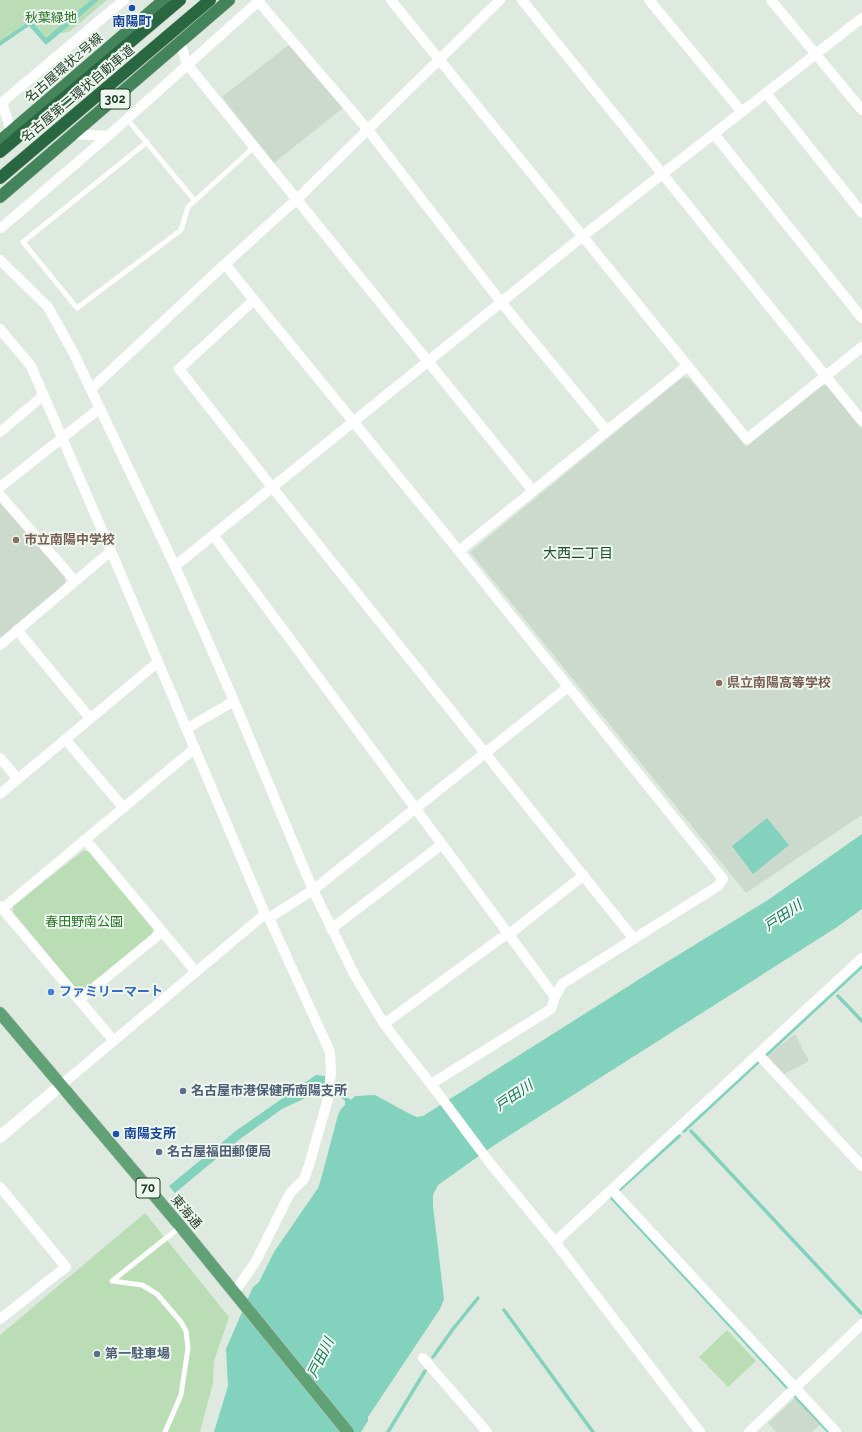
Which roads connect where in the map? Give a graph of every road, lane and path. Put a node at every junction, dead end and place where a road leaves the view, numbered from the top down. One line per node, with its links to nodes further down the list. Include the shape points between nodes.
1 (124, 0): 18 (street)
2 (164, 0): 23 (highway, 名古屋環状2号線)
3 (180, 0): 30 (highway, 名古屋第二環状自動車道)
4 (210, 0): 32 (highway, 名古屋第二環状自動車道)
5 (229, 0): 13 (highway, 302)
6 (391, 0): 15 (street)
7 (500, 0): 15 (street)
8 (522, 0): 31 (street)
9 (649, 0): 20 (street)
10 (772, 0): 14 (street)
11 (259, 1): 16 (street); 22 (street)
12 (862, 18): 14 (street)
13 (180, 42): 16 (street); 24 (highway, 302)
14 (815, 54): 17 (street); 19 (street)
15 (439, 60): 22 (street); 38 (street)
16 (187, 64): 21 (street); 29 (street)
17 (766, 93): 20 (street); 36 (street)
18 (1, 103): 23 (street)
19 (862, 110)
20 (742, 112): 25 (street)
21 (127, 119): 26 (street); 28 (lane)
22 (368, 130): 34 (street); 42 (street)
23 (11, 132): 27 (highway, 名古屋環状2号線)
24 (73, 134): 26 (street); 33 (highway, 302)
25 (714, 134): 31 (street); 43 (street)
26 (108, 136): 37 (street)
27 (0, 141)
28 (146, 142): 35 (lane); 35 (lane, via 23,242 77,308 181,230 188,207)
29 (254, 147): 34 (street); 35 (lane)
30 (0, 152)
31 (663, 174): 38 (street); 48 (street)
32 (0, 178)
33 (0, 197)
34 (297, 199): 40 (street); 46 (street)
35 (196, 201)
36 (862, 213)
37 (1, 228)
38 (583, 236): 42 (street); 47 (street)
39 (0, 260): 49 (street, via 48,307)
40 (226, 264): 41 (street); 49 (street)
41 (254, 300): 53 (street); 58 (street, via 179,369)
42 (501, 302): 46 (street); 54 (street)
43 (862, 318)
44 (0, 329): 50 (street, via 31,366)
45 (862, 346): 48 (street)
46 (428, 361): 53 (street); 59 (street)
47 (687, 366): 48 (street, via 746,439); 54 (street)
48 (825, 376): 52 (street)
49 (91, 389): 51 (street)
50 (44, 395): 55 (street); 56 (street)
51 (100, 408): 56 (street); 64 (street)
52 (862, 421)
53 (353, 422): 58 (street); 63 (street)
54 (607, 431): 59 (street)
55 (0, 432)
56 (63, 438): 57 (street); 62 (street)
57 (0, 487)
58 (272, 487): 61 (street); 75 (street)
59 (533, 491): 63 (street)
60 (0, 495): 65 (street)
61 (213, 534): 64 (street); 80 (street)
62 (111, 551): 65 (street); 68 (street)
63 (459, 551): 69 (street)
64 (175, 566): 70 (street)
65 (75, 581): 66 (street)
66 (18, 630): 67 (street); 71 (street)
67 (0, 645)
68 (158, 662): 71 (street); 72 (street)
69 (568, 687): 75 (street); 90 (street, via 724,879 718,886)
70 (234, 701): 72 (street); 84 (street)
71 (90, 718): 73 (street)
72 (186, 728): 74 (street)
73 (65, 740): 77 (street); 79 (street)
74 (194, 748): 79 (street); 86 (street)
75 (486, 753): 80 (street); 83 (street)
76 (0, 758): 77 (street)
77 (18, 779): 78 (street)
78 (0, 794)
79 (123, 807): 81 (street)
80 (415, 810): 82 (street); 84 (street)
81 (85, 839): 85 (street); 88 (street)
82 (441, 845): 87 (street); 89 (street)
83 (584, 875): 89 (street); 90 (street)
84 (313, 890): 86 (street); 87 (street)
85 (1, 907): 94 (street)
86 (267, 916): 92 (street); 107 (street, via 330,1052 330,1083 304,1179 290,1193 256,1261)
87 (331, 929): 96 (street)
88 (162, 932): 92 (street); 94 (street)
89 (508, 935): 93 (street); 96 (street)
90 (634, 939): 93 (street, via 562,984)
91 (862, 958): 98 (street)
92 (196, 972): 97 (street)
93 (555, 998): 99 (street, via 551,1009)
94 (80, 1000): 97 (street)
95 (1, 1016): 100 (main road, 東海通 / 70)
96 (384, 1024): 99 (street)
97 (114, 1041): 100 (street)
98 (759, 1055): 102 (street); 104 (street)
99 (431, 1084): 106 (street, via 488,1160)
100 (61, 1085): 101 (street); 105 (main road, 東海通 / 70)
101 (0, 1136)
102 (862, 1166)
103 (0, 1187): 108 (street, via 66,1267)
104 (612, 1190): 106 (street); 111 (street)
105 (181, 1227): 107 (main road, 東海通 / 70); 112 (lane, via 112,1281 142,1285 156,1294 186,1331 188,1348 181,1395)
106 (555, 1242): 115 (street)
107 (234, 1293): 113 (main road, 東海通 / 70)
108 (0, 1319)
109 (862, 1324): 111 (street)
110 (423, 1358): 114 (street)
111 (795, 1388): 116 (street); 117 (street)
112 (165, 1432)
113 (348, 1432)
114 (487, 1432)
115 (700, 1432)
116 (749, 1432)
117 (836, 1432)

